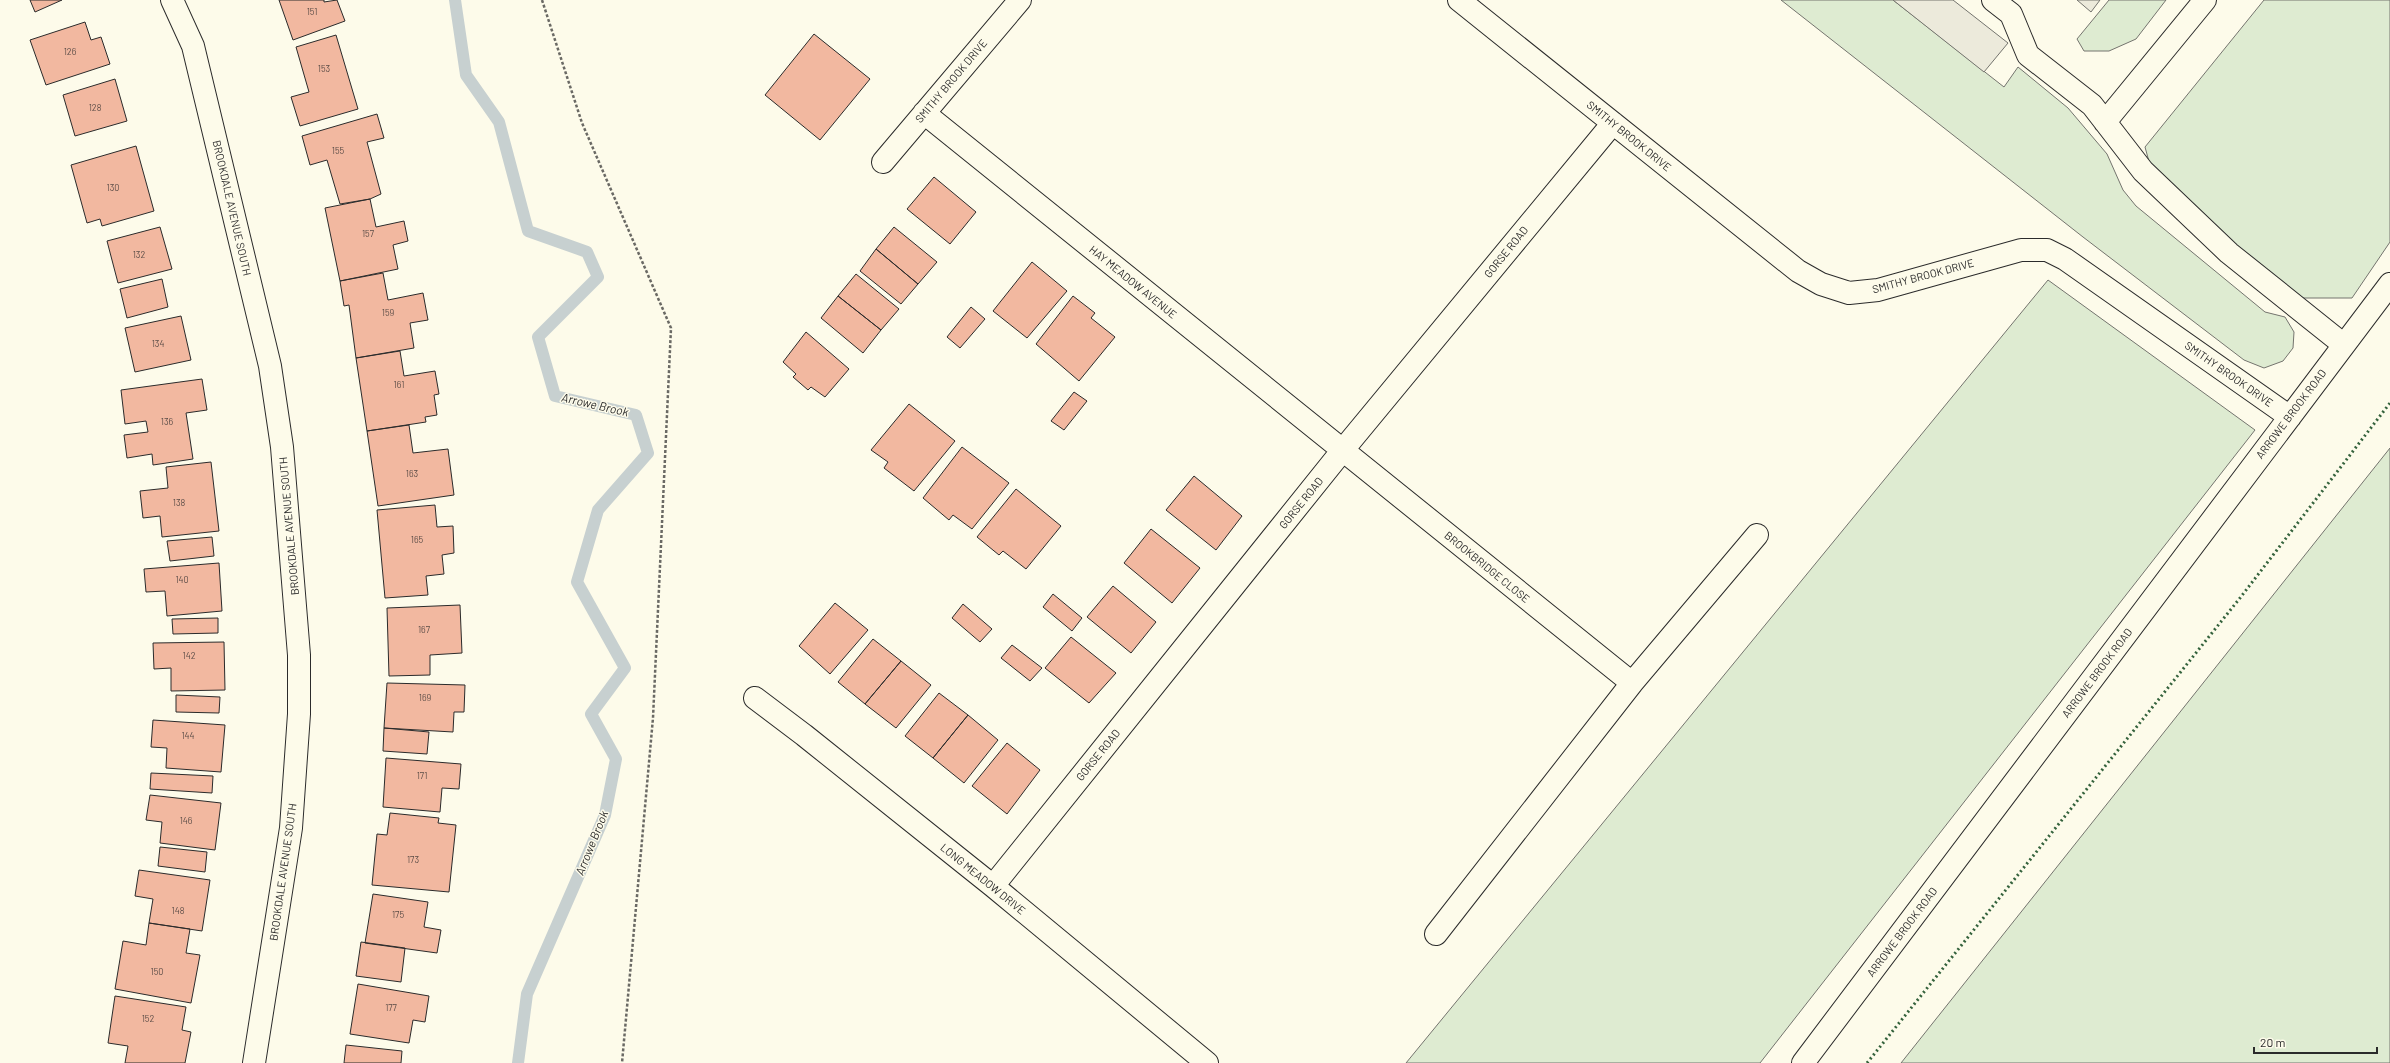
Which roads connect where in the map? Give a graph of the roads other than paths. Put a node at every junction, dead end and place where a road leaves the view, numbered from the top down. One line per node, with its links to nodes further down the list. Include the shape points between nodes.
1 (172, 0): 19 (street, BROOKDALE AVENUE SOUTH, via 193,46 270,366 282,446 299,655 299,714 291,828)
2 (1020, 0): 6 (street, SMITHY BROOK DRIVE)
3 (1459, 0): 8 (street, SMITHY BROOK DRIVE)
4 (1993, 0): 7 (street, via 2011,14 2028,55 2092,105)
5 (2205, 0): 7 (street)
6 (924, 113): 9 (street, SMITHY BROOK DRIVE); 13 (street, HAY MEADOW AVENUE)
7 (2105, 122): 11 (street, via 2143,171 2229,253)
8 (1613, 123): 12 (street, SMITHY BROOK DRIVE, via 1798,271 1821,284 1849,293 1878,290 2020,250 2047,250 2065,259); 13 (street, GORSE ROAD)
9 (882, 162)
10 (2390, 284): 11 (street, ARROWE BROOK ROAD)
11 (2344, 345): 12 (street, ARROWE BROOK ROAD)
12 (2290, 417): 21 (street, ARROWE BROOK ROAD)
13 (1342, 451): 15 (street, BROOKBRIDGE CLOSE); 17 (street, GORSE ROAD)
14 (1757, 535): 15 (street)
15 (1632, 683): 18 (street)
16 (755, 698): 17 (street, LONG MEADOW DRIVE)
17 (992, 886): 20 (street, LONG MEADOW DRIVE)
18 (1436, 934)
19 (254, 1063)
20 (1207, 1063)
21 (1804, 1063)

